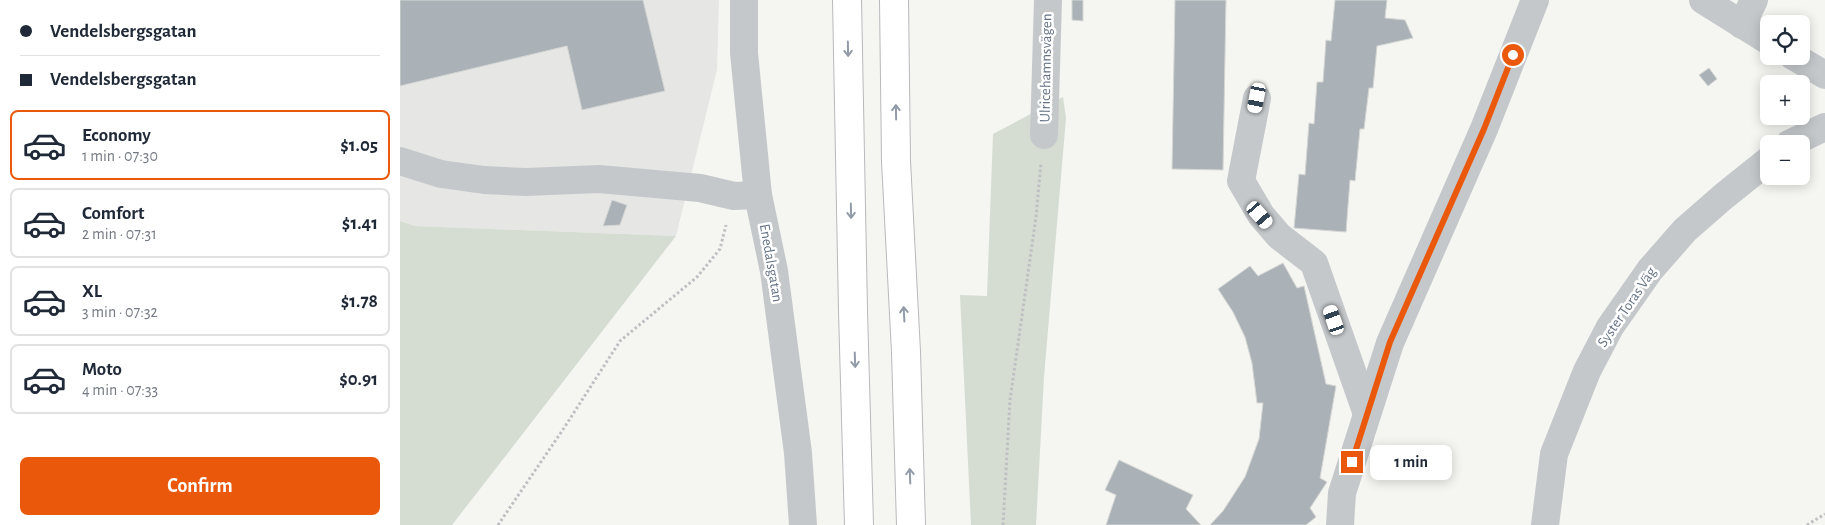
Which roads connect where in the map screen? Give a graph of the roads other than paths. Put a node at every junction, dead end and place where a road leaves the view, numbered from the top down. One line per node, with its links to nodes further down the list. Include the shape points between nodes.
1 (744, 0): 18 (street, Enedalsgatan)
2 (848, 0): 21 (highway, one-way to 21)
3 (894, 0): 22 (highway, one-way to 3, via 896,161)
4 (1048, 0): 15 (street, Ulricehamnsvägen)
5 (1535, 0): 19 (street, via 1484,129 1390,342)
6 (1703, 0): 8 (street)
7 (1754, 0): 8 (street)
8 (1742, 25): 9 (street)
9 (1760, 36)
10 (1808, 65): 11 (street)
11 (1825, 75)
12 (1257, 98): 19 (street, via 1240,181 1260,215 1279,236 1314,264)
13 (1825, 127): 14 (street)
14 (1808, 135)
15 (1044, 136)
16 (400, 161): 18 (street, via 441,174 484,180 599,179)
17 (1760, 167): 24 (street, Syster Toras Väg, via 1685,230 1650,270 1610,327 1587,371 1554,454)
18 (746, 195): 20 (street, Enedalsgatan, via 774,271 798,453)
19 (1367, 414): 23 (street, via 1342,493)
20 (803, 525)
21 (859, 525)
22 (911, 525)
23 (1340, 525)
24 (1545, 525)

